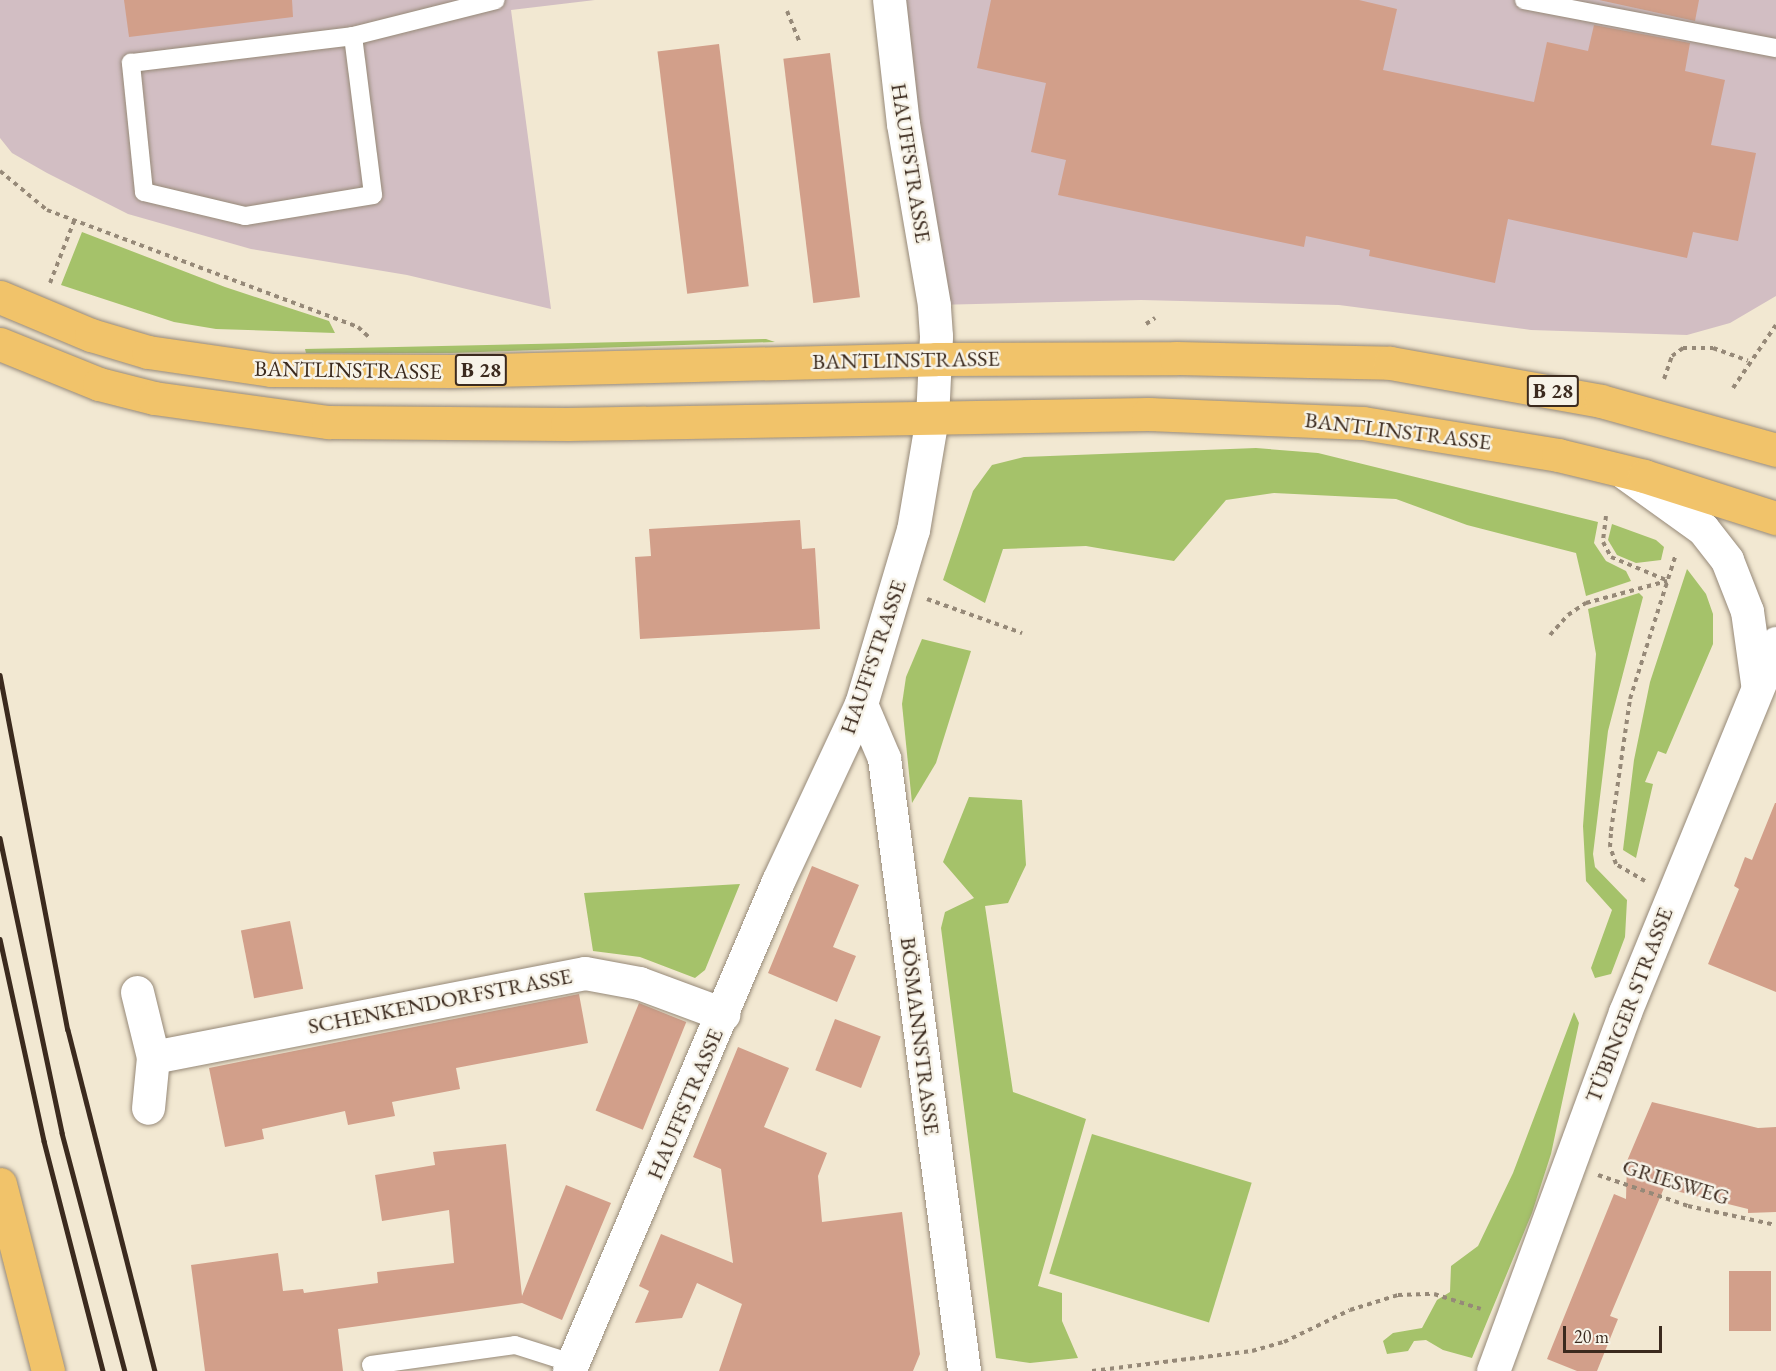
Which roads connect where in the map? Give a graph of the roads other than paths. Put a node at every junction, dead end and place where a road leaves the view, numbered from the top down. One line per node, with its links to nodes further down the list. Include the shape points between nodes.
1 (496, 0): 4 (lane)
2 (889, 0): 9 (street, HAUFFSTRASSE, via 903,124 934,305)
3 (1524, 0): 6 (lane)
4 (474, 2): 5 (lane, via 421,21)
5 (353, 36): 5 (lane, via 130,63 144,192 244,216 374,195)
6 (1776, 48)
7 (0, 297): 9 (main road, BANTLINSTRASSE / B 28, via 148,352 271,370 452,371)
8 (0, 344): 10 (main road, BANTLINSTRASSE, via 45,364 154,398 328,422 484,425)
9 (936, 359): 10 (street, HAUFFSTRASSE); 11 (main road, BANTLINSTRASSE / B 28, via 1176,358 1390,363 1601,401)
10 (932, 418): 12 (main road, BANTLINSTRASSE, via 1148,414 1296,418 1428,431); 16 (street, HAUFFSTRASSE, via 913,530)
11 (1776, 450)
12 (1620, 470): 13 (main road, BANTLINSTRASSE); 15 (street, via 1702,529 1727,560 1747,611)
13 (1776, 518)
14 (1776, 643): 15 (street, TÜBINGER STRASSE)
15 (1758, 688): 26 (street, TÜBINGER STRASSE, via 1568,1163)
16 (861, 704): 18 (street, HAUFFSTRASSE, via 778,881); 25 (street, BÖSMANNSTRASSE, via 884,758)
17 (137, 992): 19 (street)
18 (723, 1014): 19 (street, SCHENKENDORFSTRASSE, via 639,983 585,973); 23 (street, HAUFFSTRASSE)
19 (153, 1058): 20 (street)
20 (148, 1108)
21 (0, 1185): 24 (main road)
22 (371, 1365): 23 (lane, via 515,1345)
23 (571, 1367)
24 (48, 1371)
25 (964, 1371)
26 (1493, 1371)

